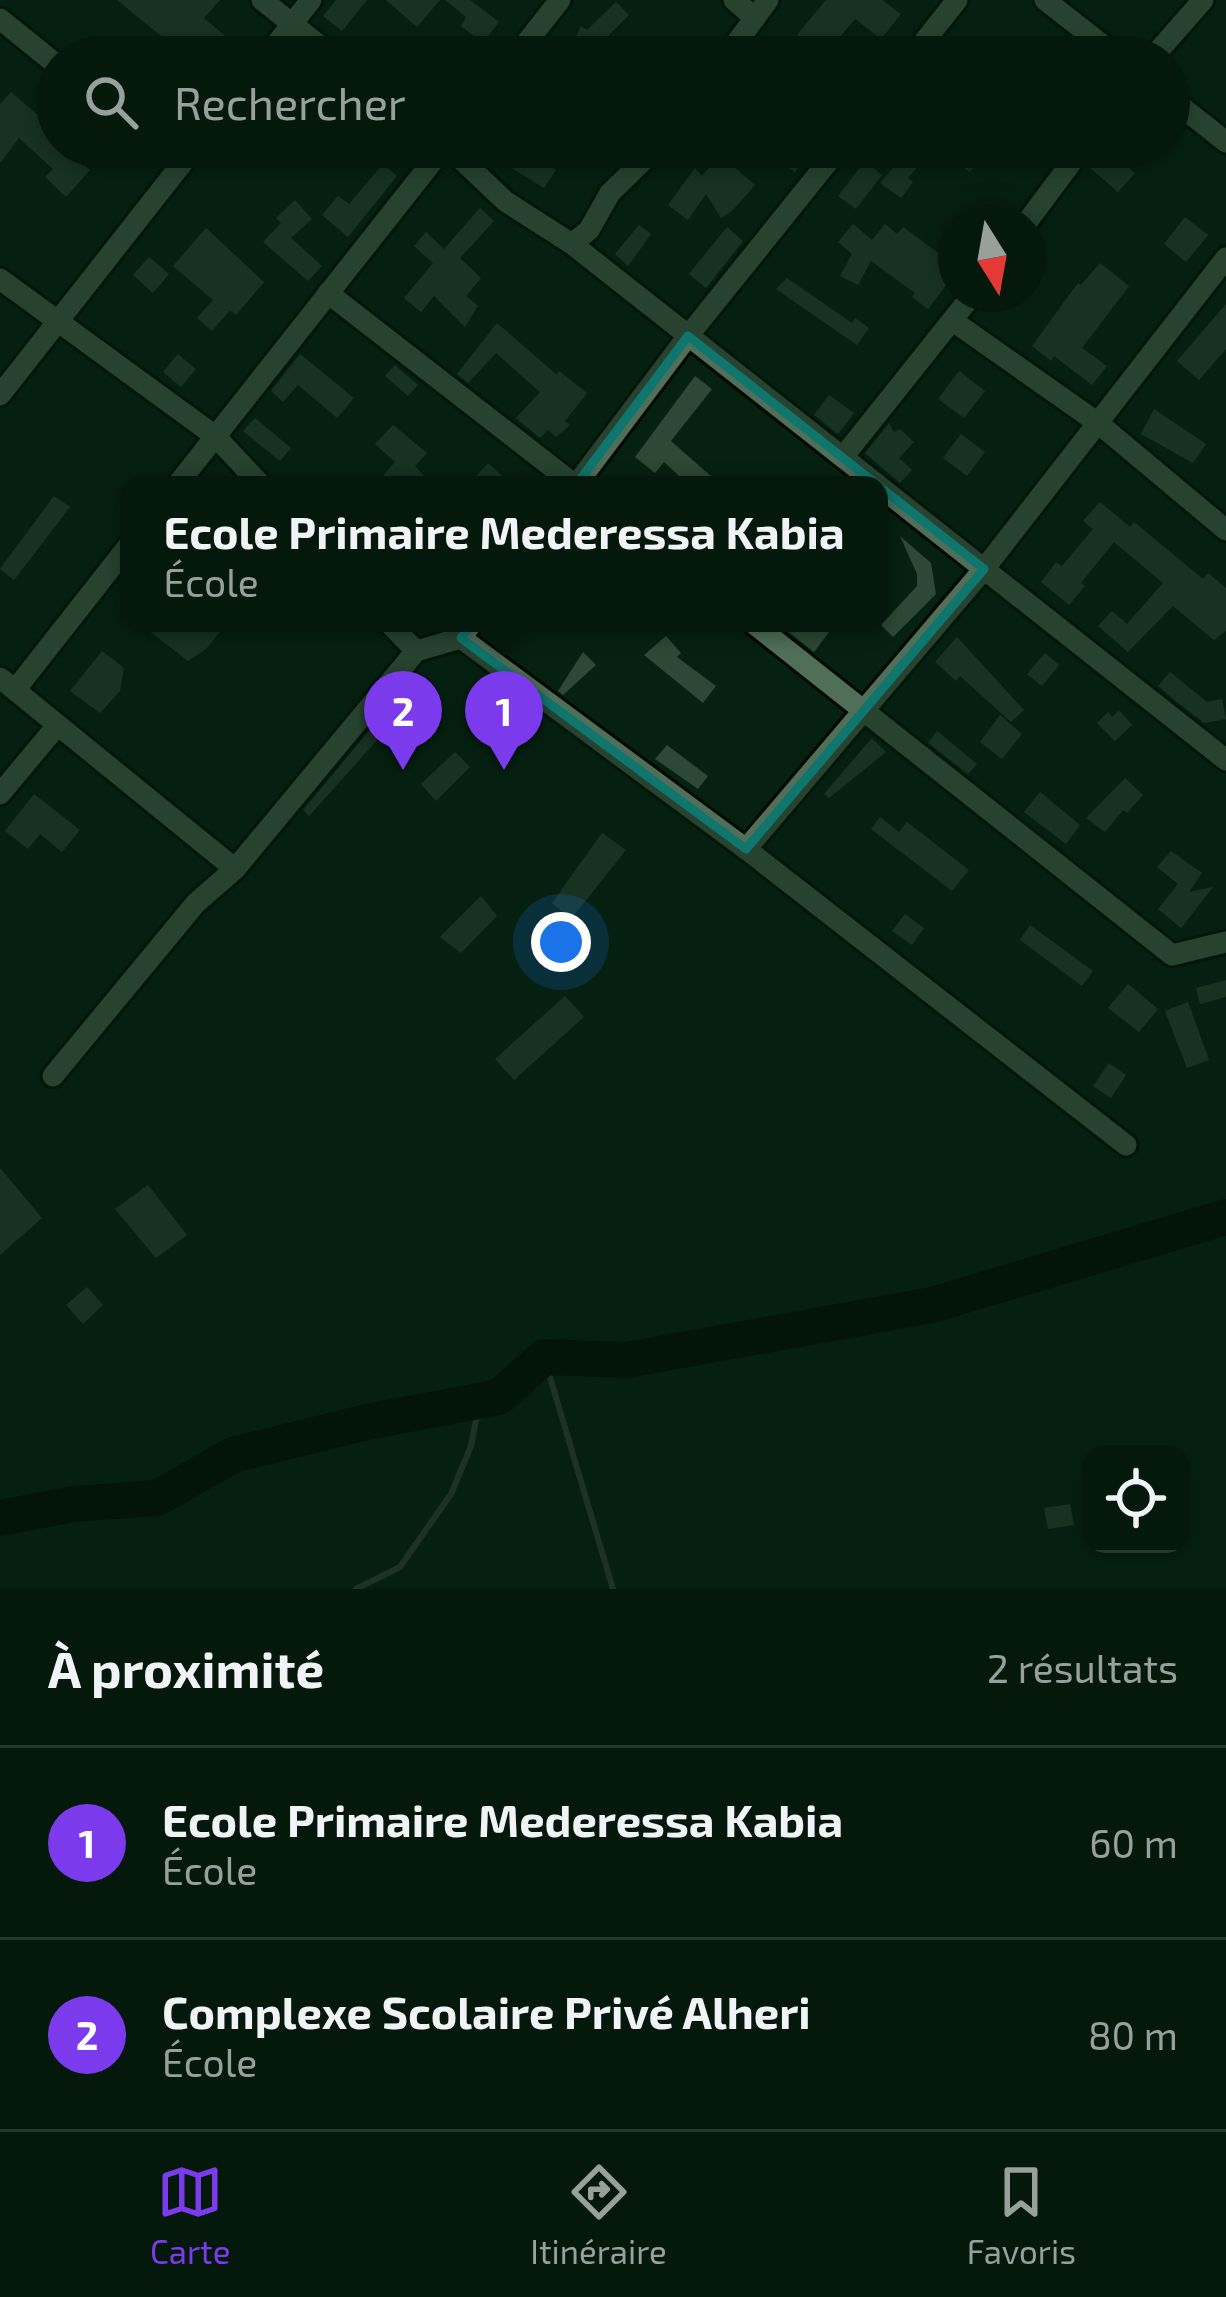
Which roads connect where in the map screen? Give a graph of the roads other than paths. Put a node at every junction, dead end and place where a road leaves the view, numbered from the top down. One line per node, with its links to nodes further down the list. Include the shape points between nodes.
1 (262, 0): 10 (street)
2 (311, 0): 10 (street)
3 (560, 0): 13 (street)
4 (734, 0): 8 (street)
5 (957, 0): 15 (street)
6 (1046, 0): 16 (street)
7 (1203, 0): 17 (street)
8 (761, 9): 14 (street)
9 (0, 19): 18 (street)
10 (292, 24): 11 (street); 12 (street)
11 (283, 36)
12 (307, 36)
13 (532, 36)
14 (741, 36)
15 (929, 36)
16 (1091, 36)
17 (1171, 36)
18 (36, 48)
19 (1190, 114): 20 (street)
20 (1226, 142)
21 (179, 168): 33 (street)
22 (429, 168): 31 (street)
23 (469, 168): 28 (street)
24 (636, 168): 28 (street)
25 (823, 168): 35 (street)
26 (1067, 168): 27 (street)
27 (1040, 204)
28 (572, 244): 35 (street)
29 (1226, 258): 37 (street)
30 (0, 279): 33 (street)
31 (328, 293): 38 (street); 42 (street)
32 (959, 312): 34 (street)
33 (58, 321): 36 (street); 38 (street)
34 (952, 321): 37 (street); 39 (street)
35 (688, 336): 39 (street); 43 (street)
36 (0, 395)
37 (1097, 423): 46 (street); 48 (street)
38 (215, 436): 40 (street); 41 (street)
39 (843, 458): 44 (street)
40 (184, 476)
41 (253, 476)
42 (564, 476)
43 (583, 476)
44 (866, 476)
45 (888, 494): 48 (street)
46 (1226, 530)
47 (120, 555): 54 (street)
48 (984, 569): 55 (street); 57 (street)
49 (397, 632): 53 (street)
50 (465, 632): 53 (street)
51 (468, 632): 59 (street)
52 (764, 632): 55 (street)
53 (416, 652): 60 (street)
54 (7, 684): 56 (street)
55 (864, 710): 59 (street); 61 (street, via 1172,955)
56 (56, 727): 58 (street); 60 (street)
57 (1226, 760)
58 (0, 794)
59 (746, 849): 63 (street)
60 (235, 869): 62 (street, via 196,903)
61 (1226, 942)
62 (52, 1076)
63 (1126, 1145)

